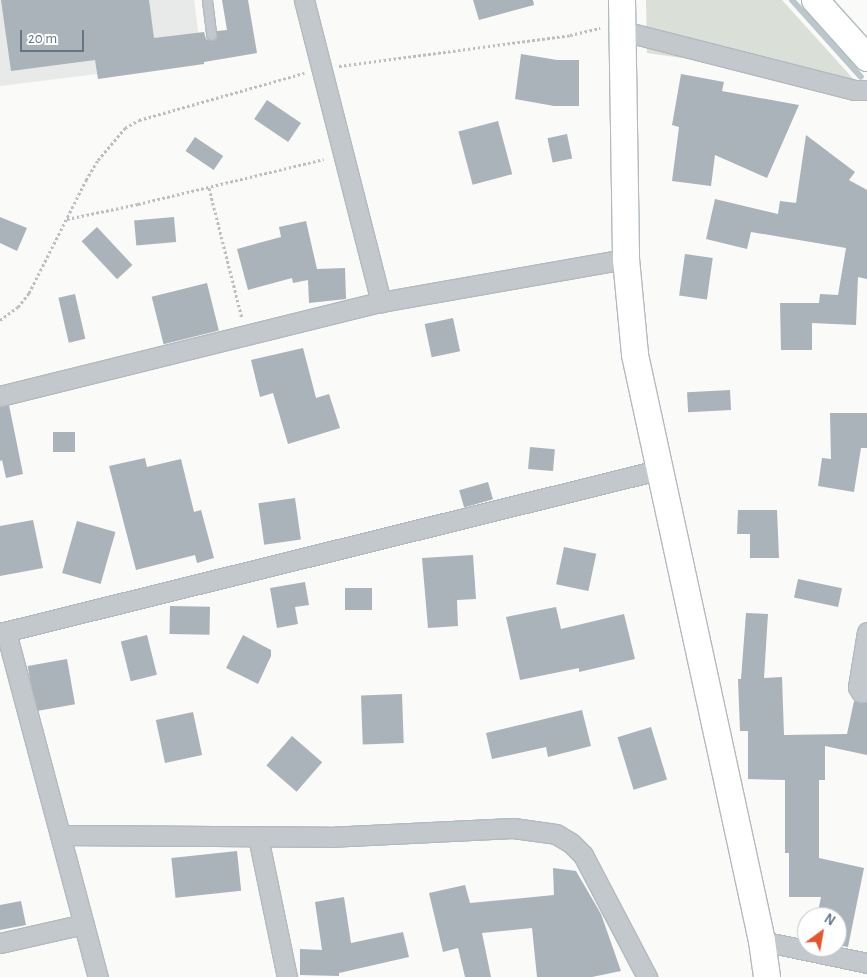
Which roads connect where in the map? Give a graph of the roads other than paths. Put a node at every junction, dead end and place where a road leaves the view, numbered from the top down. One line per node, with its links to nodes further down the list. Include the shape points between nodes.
1 (207, 0): 6 (lane)
2 (304, 0): 10 (street)
3 (622, 0): 5 (street)
4 (816, 0): 7 (street)
5 (616, 29): 8 (street, via 854,90); 9 (street)
6 (211, 35)
7 (867, 58)
8 (867, 90)
9 (626, 259): 10 (street); 12 (street, via 635,355)
10 (381, 302): 11 (street)
11 (2, 392)
12 (658, 470): 14 (street); 19 (street)
13 (867, 632): 15 (street, via 858,687 861,692)
14 (3, 633): 16 (street)
15 (867, 692)
16 (60, 836): 17 (street); 18 (street)
17 (258, 837): 23 (street); 24 (street, via 328,838 513,828 556,834 571,842 583,855)
18 (84, 924): 20 (street); 22 (street)
19 (762, 941): 21 (street); 25 (street)
20 (0, 943)
21 (867, 963)
22 (98, 977)
23 (287, 977)
24 (647, 977)
25 (767, 977)

